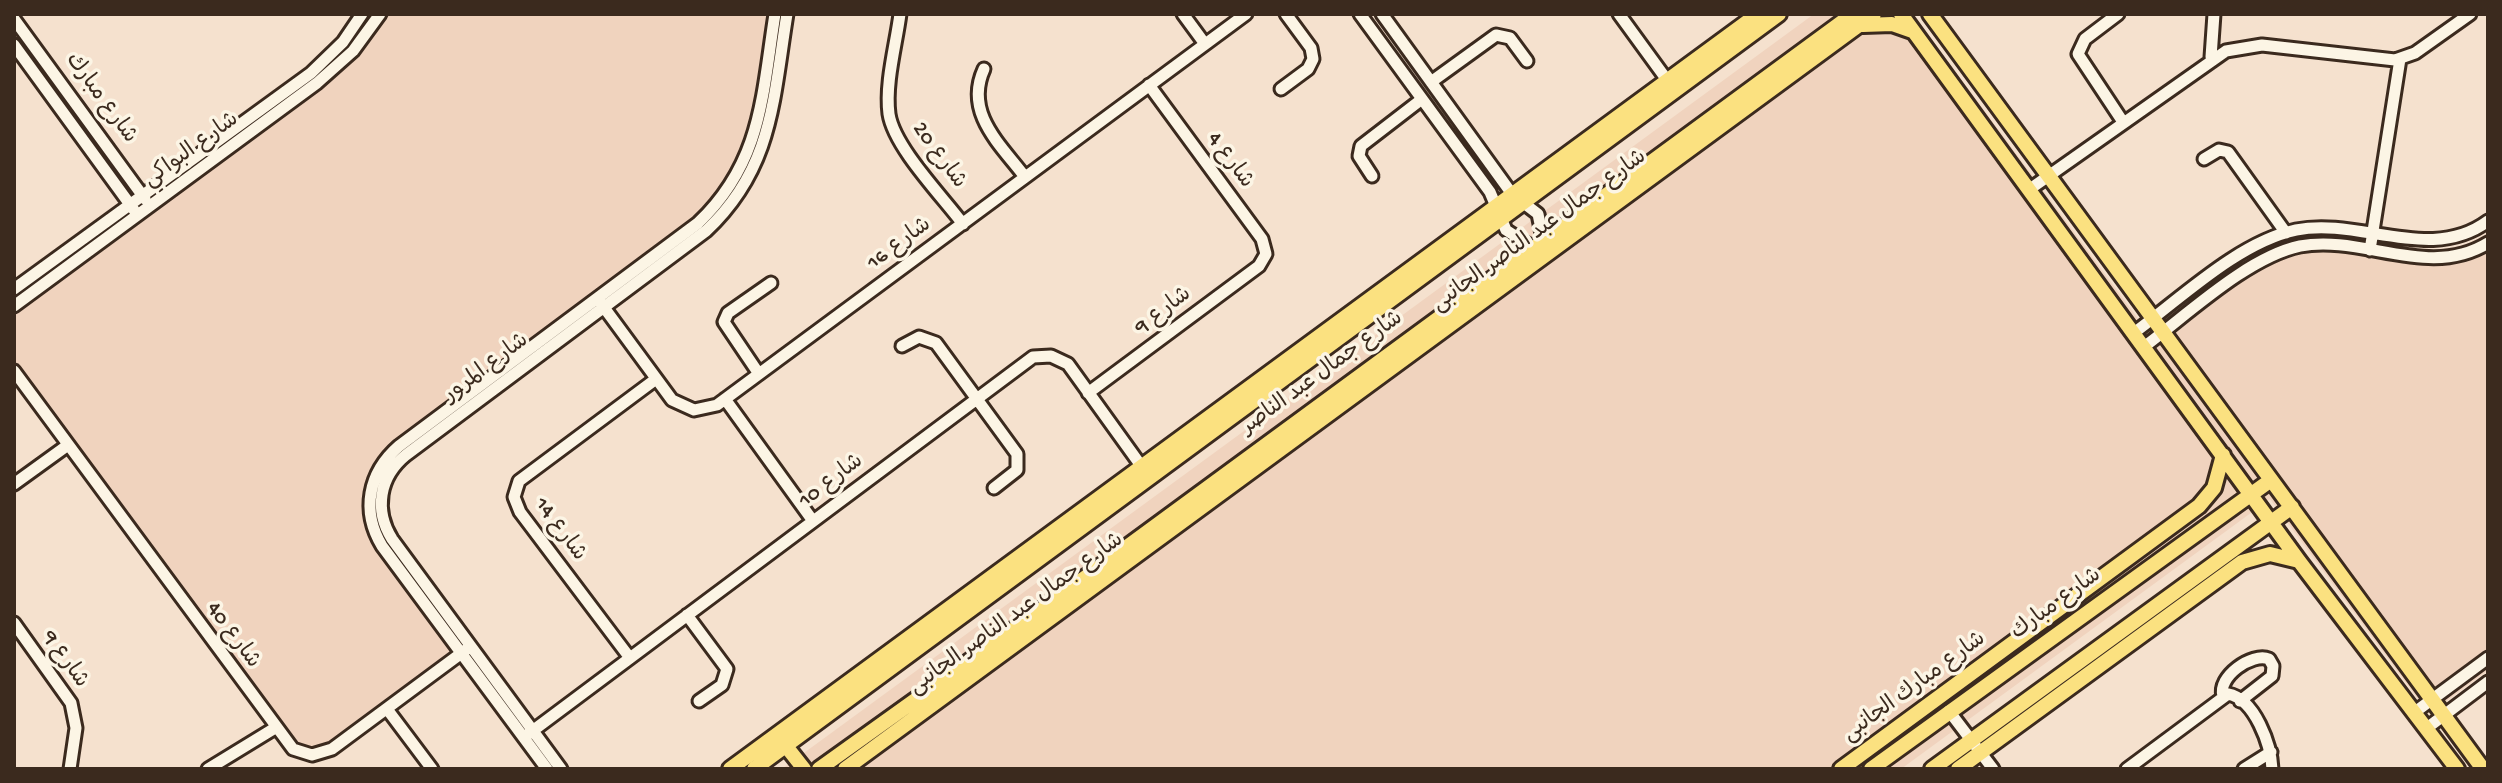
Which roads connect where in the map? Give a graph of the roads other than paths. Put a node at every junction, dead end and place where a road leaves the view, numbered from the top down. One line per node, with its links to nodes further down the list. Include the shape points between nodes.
1 (362, 14): 44 (street, شارع البواكي, via 311,73)
2 (380, 14): 47 (street, شارع البواكي, via 336,68)
3 (775, 14): 28 (street, شارع المرور)
4 (787, 14): 28 (street, شارع المرور)
5 (900, 14): 51 (street, شارع 20, via 891,122)
6 (1183, 14): 24 (street)
7 (1246, 14): 24 (street, شارع 16)
8 (1286, 14): 34 (street, via 1313,59)
9 (1360, 14): 36 (street)
10 (1382, 14): 32 (street)
11 (1619, 14): 31 (street)
12 (1758, 14): 23 (main road, شارع جمال عبد الناصر الجانبى)
13 (1779, 14): 23 (main road)
14 (1874, 14): 21 (main road, شارع جمال عبد الناصر الجانبى)
15 (1901, 14): 22 (main road)
16 (1930, 14): 41 (main road)
17 (2118, 14): 37 (street, via 2085,39 2078,54)
18 (2214, 14): 26 (street)
19 (2470, 14): 27 (street)
20 (14, 19): 44 (street, شارع مبارك)
21 (1854, 20): 22 (main road); 35 (main road, شارع جمال عبد الناصر الجانبى)
22 (1915, 33): 43 (main road)
23 (1731, 42): 31 (main road, شارع جمال عبد الناصر الجانبى); 38 (main road)
24 (1205, 44): 33 (street, شارع 16)
25 (14, 45): 46 (street, شارع مبارك)
26 (2211, 57): 27 (street, via 2253,45); 37 (street)
27 (2400, 59): 53 (street)
28 (774, 61): 60 (street, شارع المرور, via 763,143 738,197 706,231)
29 (1527, 61): 32 (street, via 1510,38 1496,35)
30 (984, 69): 42 (street, via 977,94 980,116)
31 (1667, 80): 38 (main road, شارع جمال عبد الناصر الجانبى)
32 (1431, 82): 45 (street)
33 (1149, 85): 42 (street, شارع 16); 57 (street, شارع 4, via 1264,242)
34 (1281, 89)
35 (1757, 91): 54 (main road, شارع جمال عبد الناصر); 65 (main road, شارع جمال عبد الناصر الجانبى)
36 (1422, 99): 40 (street, via 1361,146 1359,156); 48 (street, via 1490,192)
37 (2123, 122): 41 (street)
38 (1618, 125): 45 (main road, شارع جمال عبد الناصر الجانبى)
39 (2204, 159): 52 (street, via 2219,150 2228,152)
40 (1372, 176)
41 (2048, 176): 43 (street); 62 (main road)
42 (1025, 177): 51 (street, شارع 16)
43 (2030, 189): 63 (main road)
44 (142, 195): 46 (street, شارع البواكي); 47 (street, شارع مبارك)
45 (1517, 198): 48 (main road, شارع جمال عبد الناصر الجانبى); 54 (street, via 1541,218)
46 (129, 204): 49 (street, شارع مبارك); 59 (street, شارع البواكي)
47 (150, 206): 49 (street, شارع البواكي)
48 (1498, 213): 54 (street, via 1510,234); 76 (main road, شارع جمال عبد الناصر الجانبى); 105 (main road, شارع جمال عبد الناصر)
49 (138, 215): 61 (street, شارع البواكي)
50 (2488, 221): 53 (street, via 2443,240)
51 (963, 224): 69 (street, شارع 16)
52 (2286, 233): 53 (street, via 2322,227); 62 (street, via 2248,250)
53 (2373, 234): 56 (street)
54 (1537, 243): 65 (main road, شارع جمال عبد الناصر)
55 (2488, 243): 56 (street, via 2436,259)
56 (2370, 250): 64 (street, via 2321,244 2275,254)
57 (1263, 263): 71 (street, شارع 9)
58 (771, 283): 69 (street, via 728,313 724,322)
59 (14, 289)
60 (600, 303): 70 (street, شارع 16); 90 (street, شارع المرور, via 406,455 385,482 381,507 387,532)
61 (14, 306)
62 (2153, 319): 63 (street); 64 (main road)
63 (2135, 332): 67 (main road)
64 (2163, 333): 67 (street); 77 (main road)
65 (1414, 344): 88 (main road, شارع جمال عبد الناصر الجانبى)
66 (902, 346): 72 (street, via 914,338 932,340)
67 (2145, 346): 75 (main road)
68 (14, 371): 74 (street, شارع 40)
69 (759, 374): 73 (street, شارع 16)
70 (656, 379): 73 (street, شارع 16, via 672,400 688,409 709,408); 91 (street, شارع 14, via 519,481 514,491 517,507)
71 (1088, 393): 72 (street, شارع 10, via 1068,364 1045,355 1028,360); 76 (street, شارع 10)
72 (977, 398): 79 (street, via 1020,460 1015,473); 82 (street, شارع 10)
73 (725, 399): 82 (street)
74 (68, 445): 78 (street); 102 (street, شارع 40)
75 (2223, 455): 80 (main road); 86 (main road, شارع مبارك الجانبى, via 2214,488 2199,506)
76 (1142, 467): 105 (main road, شارع جمال عبد الناصر الجانبى)
77 (2271, 480): 80 (main road, شارع مبارك); 81 (main road)
78 (14, 484)
79 (994, 488)
80 (2252, 494): 83 (main road); 85 (main road, شارع مبارك)
81 (2292, 507): 83 (main road); 95 (main road)
82 (813, 521): 87 (street, شارع 10)
83 (2272, 522): 84 (main road); 107 (main road)
84 (2299, 561): 100 (main road); 107 (main road, via 2270,554 2242,562)
85 (2116, 588): 86 (main road); 99 (main road, شارع مبارك)
86 (2082, 594): 106 (main road, شارع مبارك الجانبى)
87 (687, 615): 91 (street, شارع 10); 96 (street, via 727,673 722,685)
88 (1045, 615): 109 (main road, شارع جمال عبد الناصر الجانبى); 119 (main road)
89 (14, 623): 111 (street, شارع 9, via 71,703 76,728)
90 (466, 649): 98 (street, شارع 40); 104 (street, شارع المرور)
91 (630, 658): 104 (street, شارع 10)
92 (2488, 658): 95 (street)
93 (2488, 682): 101 (street)
94 (2223, 696): 97 (street, via 2231,694); 97 (street, via 2224,679 2254,658 2269,659 2272,676); 126 (street)
95 (2432, 700): 100 (street); 101 (main road)
96 (699, 701)
97 (2240, 701): 108 (street, via 2264,730)
98 (387, 709): 102 (street, شارع 40, via 319,754 293,749); 113 (street)
99 (1949, 711): 107 (street); 122 (main road, شارع مبارك)
100 (2415, 712): 103 (main road)
101 (2444, 715): 103 (street); 130 (main road)
102 (275, 728): 112 (street)
103 (2427, 728): 129 (main road)
104 (528, 734): 114 (street, شارع المرور); 115 (street, شارع المرور)
105 (782, 740): 110 (main road, شارع جمال عبد الناصر); 116 (main road, شارع جمال عبد الناصر الجانبى); 118 (main road)
106 (1879, 741): 121 (main road, شارع مبارك الجانبى); 122 (main road)
107 (1976, 746): 123 (main road); 124 (main road); 125 (street)
108 (2271, 752): 127 (street); 128 (street)
109 (858, 763): 120 (main road, شارع جمال عبد الناصر الجانبى)
110 (770, 764): 117 (main road, شارع جمال عبد الناصر)
111 (70, 769)
112 (208, 769)
113 (432, 769)
114 (547, 769)
115 (561, 769)
116 (730, 769)
117 (754, 769)
118 (804, 769)
119 (819, 769)
120 (845, 769)
121 (1841, 769)
122 (1870, 769)
123 (1932, 769)
124 (1958, 769)
125 (1993, 769)
126 (2127, 769)
127 (2244, 769)
128 (2272, 769)
129 (2457, 769)
130 (2483, 769)

